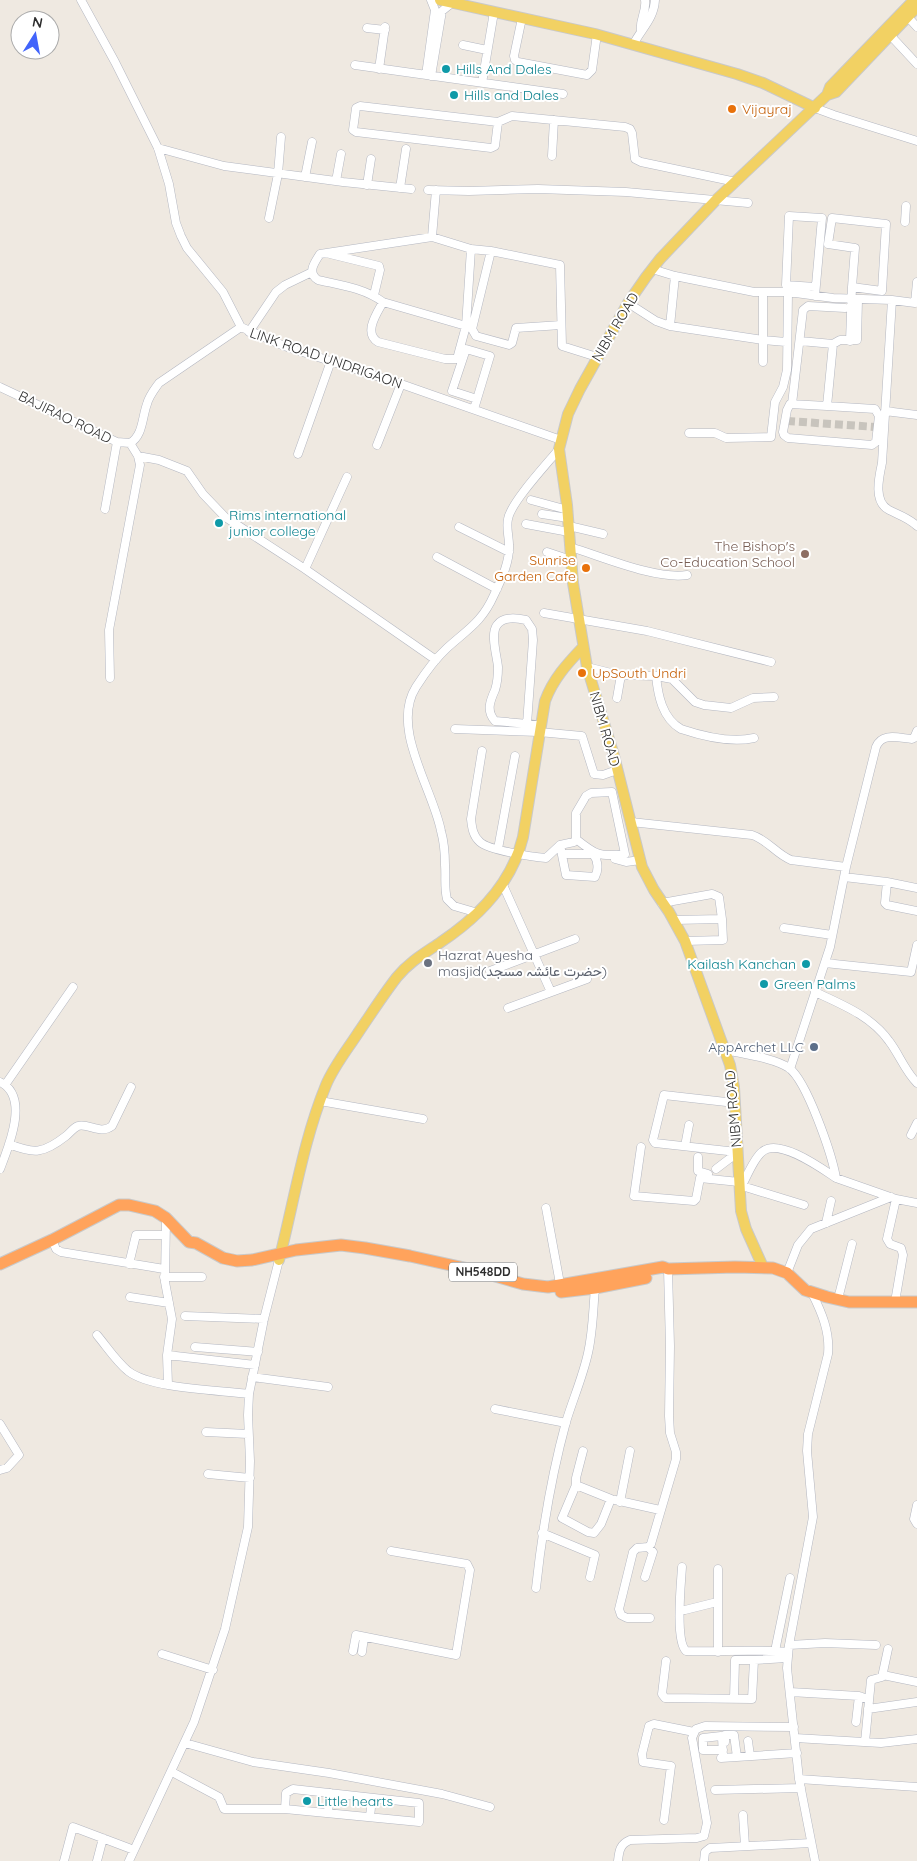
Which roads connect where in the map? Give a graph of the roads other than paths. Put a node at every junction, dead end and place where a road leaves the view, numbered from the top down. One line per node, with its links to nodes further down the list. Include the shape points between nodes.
1 (81, 0): 33 (street, LINK ROAD UNDRIGAON)
2 (431, 0): 16 (street, via 435,10)
3 (440, 0): 6 (main road)
4 (645, 0): 13 (street, via 645,11 639,23)
5 (655, 0): 13 (street, via 652,16)
6 (452, 3): 8 (main road); 16 (street, via 442,11)
7 (915, 3): 9 (main road, NIBM ROAD); 26 (main road, via 830,87)
8 (494, 12): 10 (main road); 19 (street)
9 (907, 16): 11 (street); 15 (main road, NIBM ROAD)
10 (522, 18): 14 (main road); 14 (street, via 514,56 518,62 587,75 592,70)
11 (917, 27)
12 (367, 28): 22 (street, via 385,28)
13 (641, 31): 18 (street)
14 (598, 34): 18 (main road)
15 (890, 35): 20 (street); 26 (main road, NIBM ROAD, via 836,92)
16 (434, 41): 23 (street)
17 (464, 45): 19 (street)
18 (633, 45): 27 (main road, via 737,74)
19 (488, 50): 24 (street)
20 (917, 64)
21 (355, 65): 22 (street)
22 (379, 68): 23 (street)
23 (428, 76): 24 (street)
24 (482, 83): 25 (street)
25 (564, 94)
26 (828, 95): 27 (main road, NIBM ROAD)
27 (815, 108): 32 (street); 41 (main road, NIBM ROAD)
28 (554, 120): 29 (street, via 512,116); 36 (street); 41 (street, via 625,127 630,129 635,159 640,162)
29 (498, 122): 29 (street, via 495,146 491,148 353,130 356,108 360,106)
30 (281, 136): 38 (street)
31 (312, 142): 39 (street)
32 (917, 142)
33 (158, 148): 38 (street, via 224,166); 75 (street, LINK ROAD UNDRIGAON, via 181,236 224,292)
34 (406, 149): 43 (street)
35 (341, 154): 40 (street)
36 (552, 156)
37 (371, 159): 42 (street)
38 (278, 174): 39 (street); 48 (street)
39 (305, 177): 40 (street)
40 (336, 181): 42 (street)
41 (736, 182): 45 (main road, NIBM ROAD)
42 (367, 185): 43 (street)
43 (400, 188): 44 (street)
44 (411, 189)
45 (716, 200): 46 (street); 50 (street, via 538,189 432,190); 54 (main road, NIBM ROAD)
46 (748, 203)
47 (906, 206): 49 (street)
48 (269, 218)
49 (905, 222)
50 (432, 237): 51 (street); 53 (street)
51 (471, 249): 52 (street); 73 (street)
52 (491, 251): 72 (street, via 560,265); 72 (street, via 472,329 476,336 509,345 516,328)
53 (326, 252): 55 (street, via 320,254); 63 (street, via 379,266)
54 (652, 269): 56 (street); 69 (main road, NIBM ROAD)
55 (312, 272): 63 (street, via 318,280); 75 (street, via 276,292)
56 (675, 276): 61 (street); 74 (street)
57 (917, 282): 70 (street)
58 (815, 287): 58 (street, via 822,218 790,216 786,285); 64 (street)
59 (852, 288): 60 (street); 60 (street, via 855,248 828,244 832,218 886,224); 65 (street)
60 (880, 290): 66 (street)
61 (763, 292): 62 (street); 76 (street)
62 (788, 292): 64 (street); 78 (street)
63 (374, 295): 68 (street)
64 (815, 296): 65 (street)
65 (854, 300): 66 (street); 79 (street, via 850,341 840,340)
66 (878, 300): 67 (street)
67 (892, 300): 70 (street); 90 (street)
68 (383, 302): 73 (street); 73 (street, via 372,325 371,334 378,342 451,360 457,358)
69 (628, 303): 74 (street); 80 (main road, NIBM ROAD)
70 (916, 303)
71 (845, 308): 77 (street, via 805,308)
72 (561, 325): 80 (street, via 562,346)
73 (466, 326)
74 (670, 326): 76 (street)
75 (245, 330): 81 (street, LINK ROAD UNDRIGAON); 94 (street, via 234,332 159,383 146,405 138,436)
76 (763, 340): 78 (street); 82 (street)
77 (800, 341): 79 (street); 87 (street)
78 (786, 342): 88 (street, via 785,379)
79 (833, 344): 86 (street)
80 (597, 357): 96 (main road, NIBM ROAD, via 570,411)
81 (331, 361): 83 (street, LINK ROAD UNDRIGAON); 97 (street)
82 (763, 362)
83 (401, 384): 89 (street, LINK ROAD UNDRIGAON); 95 (street)
84 (0, 387): 93 (street, BAJIRAO ROAD)
85 (477, 399): 85 (street, via 490,356 466,349 452,392); 89 (street)
86 (827, 406): 87 (street); 87 (street, via 875,409 878,413 876,442 872,445 788,438 783,432)
87 (790, 407): 88 (street)
88 (774, 408): 92 (street, via 772,434 768,438 726,438 715,433)
89 (474, 409): 96 (street, LINK ROAD UNDRIGAON)
90 (885, 411): 91 (street); 105 (street, via 878,486 880,500 886,509 908,518)
91 (917, 415)
92 (690, 433)
93 (117, 442): 94 (street, BAJIRAO ROAD); 101 (street)
94 (130, 443): 98 (street)
95 (377, 445)
96 (560, 445): 103 (main road, NIBM ROAD); 109 (street, via 508,516)
97 (298, 454)
98 (138, 456): 113 (street, via 187,471 225,517); 124 (street, via 140,466 110,630)
99 (347, 478): 113 (street)
100 (531, 500): 103 (street)
101 (105, 509)
102 (542, 514): 103 (street)
103 (568, 521): 104 (street); 107 (street); 108 (main road, NIBM ROAD)
104 (526, 524)
105 (917, 526)
106 (459, 527): 109 (street)
107 (603, 534)
108 (570, 547): 112 (main road, NIBM ROAD); 114 (street, via 653,572)
109 (509, 552): 115 (street)
110 (547, 552): 112 (street)
111 (437, 557): 115 (street)
112 (571, 560): 117 (main road, NIBM ROAD)
113 (305, 569): 119 (street)
114 (687, 574)
115 (497, 589): 119 (street, via 478,622)
116 (544, 613): 117 (street)
117 (578, 618): 118 (main road, NIBM ROAD); 120 (street, via 647,631)
118 (583, 647): 121 (main road, NIBM ROAD); 128 (main road, via 554,682 545,701)
119 (436, 660): 149 (street, via 410,699 410,743 441,831 447,899 454,906)
120 (771, 662)
121 (588, 667): 122 (street); 134 (main road, NIBM ROAD)
122 (621, 675): 123 (street); 126 (street)
123 (656, 676): 125 (street, via 672,679 695,702 704,706 731,708 753,698); 131 (street, via 662,706 677,727 730,739)
124 (110, 678)
125 (774, 697)
126 (617, 698)
127 (527, 724): 127 (street, via 495,722 490,712 498,667 495,630 496,625 506,619 526,620 532,629); 128 (street)
128 (540, 728): 129 (street); 134 (street, via 582,736 594,774 603,775); 139 (main road)
129 (455, 729)
130 (917, 731): 143 (street, via 912,739 886,737 878,742)
131 (754, 738)
132 (482, 751): 138 (street, via 472,828 478,841)
133 (515, 756): 138 (street)
134 (617, 770): 135 (main road, NIBM ROAD)
135 (631, 822): 142 (main road, NIBM ROAD); 143 (street, via 752,835 768,842 785,858)
136 (576, 838): 136 (street, via 576,813 586,796 612,792 625,854 602,856 586,848); 137 (street, via 574,842)
137 (560, 845): 139 (street, via 546,858); 140 (street)
138 (498, 849): 139 (street)
139 (519, 854): 146 (main road)
140 (562, 854): 140 (street, via 566,876 595,878 597,860 593,854)
141 (615, 859): 142 (street, via 626,862)
142 (640, 860): 148 (main road, NIBM ROAD)
143 (846, 867): 144 (street)
144 (844, 877): 145 (street); 154 (street)
145 (887, 882): 147 (street); 150 (street, via 887,905)
146 (503, 885): 149 (main road); 158 (street)
147 (917, 888)
148 (662, 903): 151 (street, via 715,894 720,897); 152 (main road, NIBM ROAD)
149 (478, 912): 171 (main road, via 400,973 332,1073)
150 (917, 912)
151 (722, 919): 152 (street); 156 (street, via 723,940)
152 (674, 920): 156 (main road, NIBM ROAD)
153 (784, 928): 154 (street)
154 (832, 935): 159 (street)
155 (575, 938): 158 (street)
156 (685, 941): 166 (main road, NIBM ROAD)
157 (916, 950): 159 (street, via 911,972)
158 (534, 954): 160 (street); 163 (street)
159 (825, 963): 164 (street)
160 (490, 971)
161 (588, 979): 163 (street)
162 (73, 987): 169 (street)
163 (551, 992): 165 (street)
164 (815, 992): 167 (street); 168 (street, via 871,1021 889,1040)
165 (508, 1008)
166 (725, 1050): 167 (street); 172 (main road, NIBM ROAD)
167 (790, 1069): 184 (street, via 824,1134)
168 (917, 1083)
169 (3, 1084): 177 (street, via 15,1098 16,1114)
170 (131, 1087): 177 (street, via 108,1129 80,1125 41,1151)
171 (320, 1101): 173 (street); 196 (main road, via 300,1168)
172 (735, 1103): 178 (street, via 664,1095 653,1142); 180 (main road, NIBM ROAD)
173 (423, 1118)
174 (917, 1123): 176 (street)
175 (689, 1124): 178 (street)
176 (911, 1136)
177 (9, 1144): 182 (street)
178 (685, 1146): 180 (street)
179 (641, 1148): 183 (street, via 634,1196 694,1201 700,1178)
180 (737, 1152): 183 (street); 185 (main road, NIBM ROAD)
181 (698, 1157): 183 (street, via 698,1171)
182 (0, 1169)
183 (715, 1174): 185 (street)
184 (836, 1178): 185 (street, via 806,1157 769,1148 760,1153); 186 (street)
185 (740, 1184): 189 (street); 199 (main road, NIBM ROAD, via 744,1222)
186 (893, 1198): 188 (street); 192 (street); 212 (street, via 888,1239 890,1244 901,1248 903,1255)
187 (832, 1201): 192 (street)
188 (917, 1203)
189 (804, 1205)
190 (546, 1208): 206 (street)
191 (166, 1218): 193 (street); 194 (highway, NH548DD, via 145,1207 118,1205); 196 (highway, NH548DD, via 188,1242 223,1258 237,1262)
192 (826, 1222): 202 (street, via 802,1238)
193 (165, 1235): 198 (street, via 136,1235); 200 (street)
194 (52, 1240): 197 (highway, NH548DD); 198 (street, via 61,1252)
195 (852, 1244): 208 (street)
196 (280, 1256): 206 (highway, NH548DD, via 322,1246 349,1249 448,1264 523,1284); 216 (street)
197 (5, 1261)
198 (129, 1264): 200 (street)
199 (763, 1267): 201 (highway, NH548DD); 202 (highway, NH548DD)
200 (164, 1269): 204 (street)
201 (668, 1269): 205 (highway, NH548DD, via 665,1274); 206 (highway, NH548DD, via 663,1267); 240 (street, via 669,1416 676,1459)
202 (787, 1273): 207 (highway, NH548DD)
203 (202, 1277): 204 (street)
204 (164, 1278): 214 (street)
205 (595, 1288): 206 (highway, NH548DD); 227 (street, via 588,1354)
206 (560, 1289)
207 (812, 1293): 209 (highway, NH548DD); 259 (street, via 823,1317 829,1344 808,1434 813,1517)
208 (839, 1295): 209 (highway, NH548DD); 212 (highway, NH548DD)
209 (827, 1296): 212 (highway, NH548DD, via 849,1302)
210 (917, 1296): 212 (highway, NH548DD)
211 (130, 1297): 214 (street)
212 (895, 1299): 213 (highway, NH548DD)
213 (917, 1302)
214 (168, 1303): 220 (street, via 172,1319)
215 (185, 1316): 216 (street)
216 (264, 1319): 219 (street)
217 (97, 1335): 223 (street, via 128,1371)
218 (194, 1347): 219 (street)
219 (258, 1352): 221 (street)
220 (167, 1355): 221 (street); 223 (street)
221 (255, 1365): 222 (street)
222 (252, 1377): 224 (street); 225 (street)
223 (168, 1385): 225 (street)
224 (328, 1387)
225 (249, 1394): 230 (street)
226 (495, 1409): 227 (street)
227 (566, 1422): 242 (street)
228 (0, 1424): 233 (street, via 19,1455 7,1468)
229 (206, 1432): 230 (street)
230 (248, 1434): 235 (street)
231 (583, 1451): 236 (street)
232 (630, 1451): 238 (street)
233 (0, 1470)
234 (208, 1474): 235 (street)
235 (250, 1478): 265 (street, via 247,1539)
236 (576, 1485): 237 (street); 237 (street, via 562,1518 588,1532 594,1533 598,1528)
237 (611, 1499): 238 (street)
238 (620, 1502): 240 (street)
239 (917, 1505): 241 (street, via 914,1519)
240 (660, 1510): 243 (street)
241 (917, 1524)
242 (542, 1533): 247 (street, via 595,1555); 250 (street)
243 (648, 1547): 248 (street, via 653,1552); 253 (street, via 637,1548 633,1552 619,1609 627,1618)
244 (392, 1551): 254 (street, via 466,1564 470,1570 456,1655)
245 (682, 1567): 261 (street, via 682,1646 686,1650)
246 (718, 1569): 251 (street)
247 (590, 1577)
248 (646, 1577)
249 (790, 1578): 258 (street)
250 (536, 1588)
251 (717, 1602): 252 (street); 261 (street)
252 (685, 1610)
253 (650, 1618)
254 (364, 1637): 257 (street, via 356,1635); 260 (street)
255 (876, 1645): 259 (street, via 825,1643)
256 (888, 1649): 266 (street)
257 (353, 1651)
258 (774, 1651): 259 (street); 261 (street)
259 (788, 1651): 263 (street); 268 (street)
260 (362, 1652)
261 (718, 1652)
262 (162, 1654): 265 (street)
263 (754, 1660): 270 (street, via 752,1698); 270 (street, via 735,1660)
264 (666, 1661): 270 (street, via 664,1698)
265 (213, 1670): 281 (street)
266 (883, 1675): 267 (street); 271 (street, via 871,1680)
267 (917, 1682)
268 (790, 1692): 269 (street); 275 (street)
269 (859, 1696): 271 (street); 274 (street)
270 (734, 1699)
271 (868, 1699): 273 (street)
272 (917, 1702): 273 (street)
273 (868, 1709): 280 (street)
274 (856, 1722)
275 (794, 1727): 276 (street, via 705,1726); 277 (street)
276 (694, 1732): 297 (street, via 654,1724 649,1726 643,1762 671,1766); 305 (street, via 692,1744 707,1823 704,1836 630,1840 621,1846)
277 (795, 1738): 280 (street); 282 (street)
278 (917, 1739): 280 (street)
279 (748, 1741): 283 (street)
280 (865, 1742)
281 (185, 1743): 285 (street); 292 (street, via 252,1762 433,1792)
282 (797, 1754): 283 (street); 286 (street)
283 (750, 1756): 284 (street)
284 (737, 1757): 284 (street, via 723,1756 724,1736 735,1737)
285 (172, 1772): 293 (street, via 219,1797 224,1809); 301 (street)
286 (799, 1779): 287 (street); 288 (street)
287 (917, 1786)
288 (801, 1788): 289 (street); 299 (street)
289 (715, 1790)
290 (330, 1793): 291 (street); 293 (street, via 292,1789 285,1796); 294 (street)
291 (372, 1798): 296 (street); 296 (street, via 419,1803 418,1822)
292 (490, 1807)
293 (285, 1809): 294 (street)
294 (328, 1813): 296 (street)
295 (743, 1815): 300 (street)
296 (370, 1817)
297 (664, 1820)
298 (103, 1838): 301 (street); 302 (street, via 73,1827); 303 (street)
299 (811, 1843): 300 (street); 307 (street)
300 (744, 1846): 306 (street, via 710,1848 705,1852)
301 (134, 1850): 304 (street)
302 (64, 1861)
303 (97, 1861)
304 (129, 1861)
305 (618, 1861)
306 (704, 1861)
307 (815, 1861)

